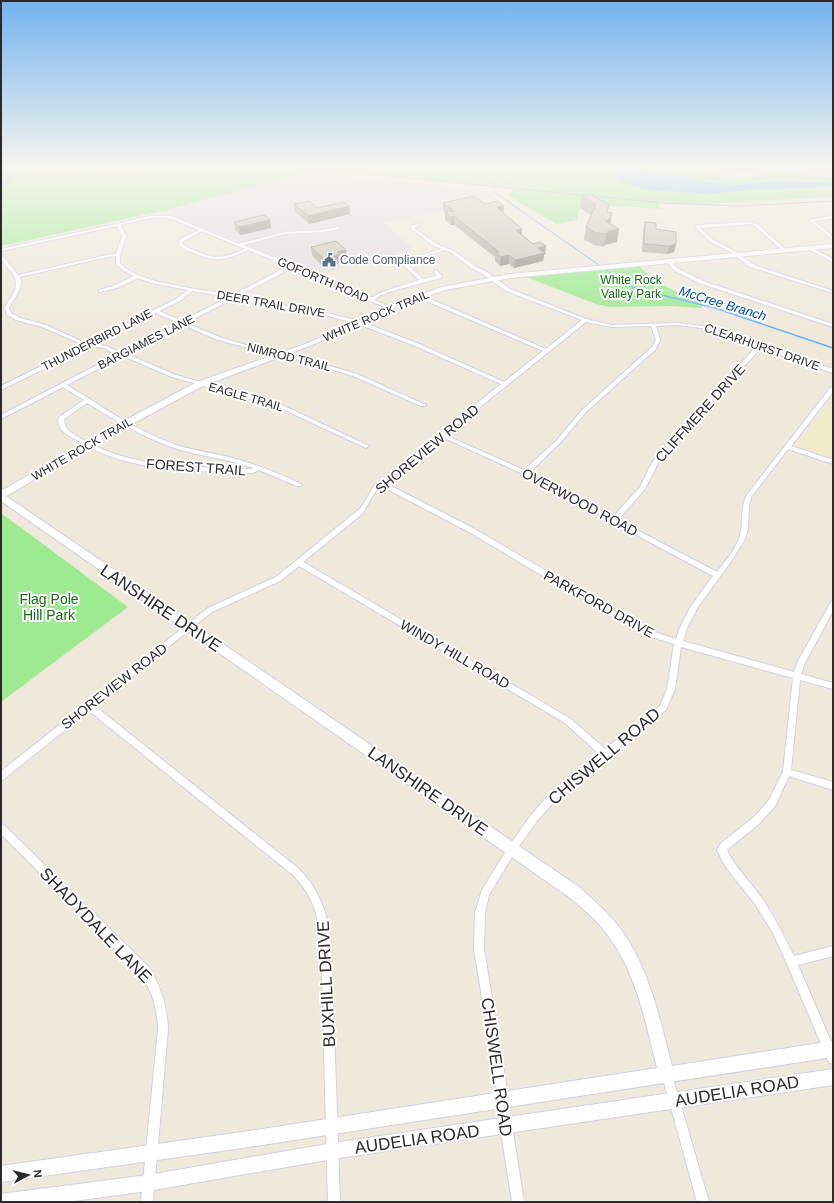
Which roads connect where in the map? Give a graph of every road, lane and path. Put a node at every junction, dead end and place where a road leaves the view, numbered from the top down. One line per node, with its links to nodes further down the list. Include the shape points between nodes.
1 (131, 222): 6 (street, GOFORTH ROAD)
2 (177, 222): 9 (street, GOFORTH ROAD)
3 (748, 222): 19 (street, via 698,226 712,241)
4 (750, 222): 17 (street)
5 (813, 222): 10 (street)
6 (118, 224): 16 (street, GOFORTH ROAD); 18 (street, via 124,236)
7 (418, 225): 14 (street, CLEARHURST DRIVE, via 412,228 434,245)
8 (338, 228): 11 (street, via 284,233)
9 (202, 230): 11 (street, GOFORTH ROAD); 13 (street, via 182,240 180,244 216,259 228,258)
10 (833, 239)
11 (239, 245): 13 (street, GOFORTH ROAD)
12 (833, 246): 15 (street, WHITE ROCK TRAIL)
13 (247, 249): 23 (street, GOFORTH ROAD)
14 (446, 249): 27 (street, CLEARHURST DRIVE); 28 (street, via 402,262)
15 (811, 249): 17 (street, WHITE ROCK TRAIL); 21 (street)
16 (1, 250)
17 (785, 251): 19 (street, WHITE ROCK TRAIL)
18 (118, 255): 25 (street); 26 (street, DEER TRAIL DRIVE, via 120,266)
19 (737, 255): 22 (street, WHITE ROCK TRAIL); 31 (street, via 743,261 760,269)
20 (1, 256): 25 (street)
21 (833, 260)
22 (668, 262): 27 (street, WHITE ROCK TRAIL); 41 (street, via 677,270 701,282)
23 (292, 266): 32 (street, BARGIAMES LANE); 34 (street, GOFORTH ROAD)
24 (436, 271): 28 (street, via 439,277)
25 (18, 276): 42 (street, EAGLE TRAIL, via 17,292 7,308 9,314)
26 (138, 276): 29 (street, DEER TRAIL DRIVE); 30 (street)
27 (492, 278): 33 (street, WHITE ROCK TRAIL, via 450,286); 37 (street, CLEARHURST DRIVE, via 508,290)
28 (422, 281): 34 (street)
29 (191, 290): 32 (street, DEER TRAIL DRIVE); 36 (street, THUNDERBIRD LANE, via 178,300)
30 (101, 291)
31 (833, 292)
32 (234, 296): 38 (street, DEER TRAIL DRIVE, via 261,303 313,310); 39 (street, BARGIAMES LANE)
33 (419, 296): 35 (street, WHITE ROCK TRAIL); 44 (street)
34 (371, 300): 35 (street, GOFORTH ROAD)
35 (389, 308): 38 (street, WHITE ROCK TRAIL)
36 (155, 311): 39 (street, NIMROD TRAIL); 42 (street, THUNDERBIRD LANE)
37 (585, 320): 40 (street, CLEARHURST DRIVE, via 611,326); 44 (street, SHOREVIEW ROAD)
38 (360, 322): 46 (street, WHITE ROCK TRAIL); 50 (street, DEER TRAIL DRIVE)
39 (182, 324): 45 (street, BARGIAMES LANE); 46 (street, NIMROD TRAIL, via 220,339)
40 (653, 325): 43 (street, CLEARHURST DRIVE, via 698,326); 65 (street, via 658,340 654,348 584,411 558,442)
41 (833, 326)
42 (89, 344): 45 (street, EAGLE TRAIL); 51 (street, THUNDERBIRD LANE)
43 (760, 346): 47 (street, CLEARHURST DRIVE); 69 (street, CLIFFMERE DRIVE, via 660,454 643,488)
44 (547, 351): 50 (street, SHOREVIEW ROAD)
45 (122, 354): 49 (street, EAGLE TRAIL); 52 (street, BARGIAMES LANE)
46 (281, 354): 49 (street, WHITE ROCK TRAIL); 56 (street, NIMROD TRAIL, via 355,375)
47 (833, 371)
48 (1, 380): 51 (street)
49 (200, 384): 58 (street, WHITE ROCK TRAIL); 61 (street, EAGLE TRAIL, via 280,406)
50 (505, 384): 59 (street, SHOREVIEW ROAD)
51 (8, 385): 53 (street, THUNDERBIRD LANE)
52 (63, 385): 55 (street, FOREST TRAIL); 57 (street, BARGIAMES LANE)
53 (1, 388)
54 (833, 388): 62 (street, CHISWELL ROAD)
55 (88, 400): 58 (street, FOREST TRAIL); 60 (street, FOREST TRAIL, via 61,418 61,424 64,430)
56 (423, 405)
57 (1, 418)
58 (125, 424): 60 (street, WHITE ROCK TRAIL); 64 (street, FOREST TRAIL, via 184,450)
59 (442, 435): 65 (street, OVERWOOD ROAD); 66 (street, SHOREVIEW ROAD)
60 (88, 445): 64 (street, FOREST TRAIL, via 126,460 162,467 253,471); 68 (street, WHITE ROCK TRAIL)
61 (366, 446)
62 (787, 447): 63 (street); 71 (street, CHISWELL ROAD, via 748,497 744,533)
63 (833, 462)
64 (260, 468): 67 (street, FOREST TRAIL)
65 (525, 473): 69 (street, OVERWOOD ROAD)
66 (381, 483): 70 (street, SHOREVIEW ROAD, via 359,513); 74 (street, PARKFORD DRIVE, via 471,530 628,623 647,633)
67 (299, 485)
68 (1, 496): 73 (street, LANSHIRE DRIVE)
69 (614, 520): 71 (street, OVERWOOD ROAD)
70 (298, 562): 73 (street, SHOREVIEW ROAD, via 266,586 221,604); 78 (street, WINDY HILL ROAD, via 551,710 568,721)
71 (716, 575): 74 (street, CHISWELL ROAD, via 688,617)
72 (833, 604): 75 (street)
73 (190, 627): 77 (street, SHOREVIEW ROAD); 83 (street, LANSHIRE DRIVE)
74 (679, 643): 75 (street, PARKFORD DRIVE); 78 (street, CHISWELL ROAD, via 672,687 663,708)
75 (797, 676): 76 (street, PARKFORD DRIVE); 79 (street)
76 (833, 686)
77 (90, 706): 80 (street, SHOREVIEW ROAD); 91 (street, BUXHILL DRIVE, via 296,872 314,893 320,906 326,940)
78 (605, 754): 83 (street, CHISWELL ROAD, via 557,792)
79 (787, 772): 81 (street); 85 (street, via 772,802 757,820 722,850 728,863 765,913)
80 (1, 776)
81 (833, 786)
82 (1, 828): 93 (street, SHADYDALE LANE, via 145,971 157,989 163,1029)
83 (512, 849): 87 (street, LANSHIRE DRIVE, via 574,892 602,917 618,936 640,980); 89 (street, CHISWELL ROAD, via 485,893 478,930)
84 (833, 951): 85 (street)
85 (792, 962): 86 (street)
86 (832, 1052): 87 (street, AUDELIA ROAD)
87 (667, 1075): 89 (street, AUDELIA ROAD); 90 (street, LANSHIRE DRIVE)
88 (833, 1077): 90 (street, AUDELIA ROAD)
89 (504, 1099): 91 (street, AUDELIA ROAD); 92 (street, CHISWELL ROAD)
90 (674, 1100): 92 (street, AUDELIA ROAD); 101 (street, LANSHIRE DRIVE)
91 (332, 1126): 93 (street, AUDELIA ROAD); 94 (street, BUXHILL DRIVE)
92 (506, 1126): 94 (street, AUDELIA ROAD); 100 (street, CHISWELL ROAD)
93 (152, 1152): 95 (street, AUDELIA ROAD); 96 (street, SHADYDALE LANE)
94 (333, 1152): 96 (street, AUDELIA ROAD); 99 (street, BUXHILL DRIVE)
95 (1, 1174)
96 (148, 1183): 97 (street, AUDELIA ROAD); 98 (street, SHADYDALE LANE)
97 (1, 1202)
98 (147, 1202)
99 (334, 1202)
100 (518, 1202)
101 (703, 1202)

